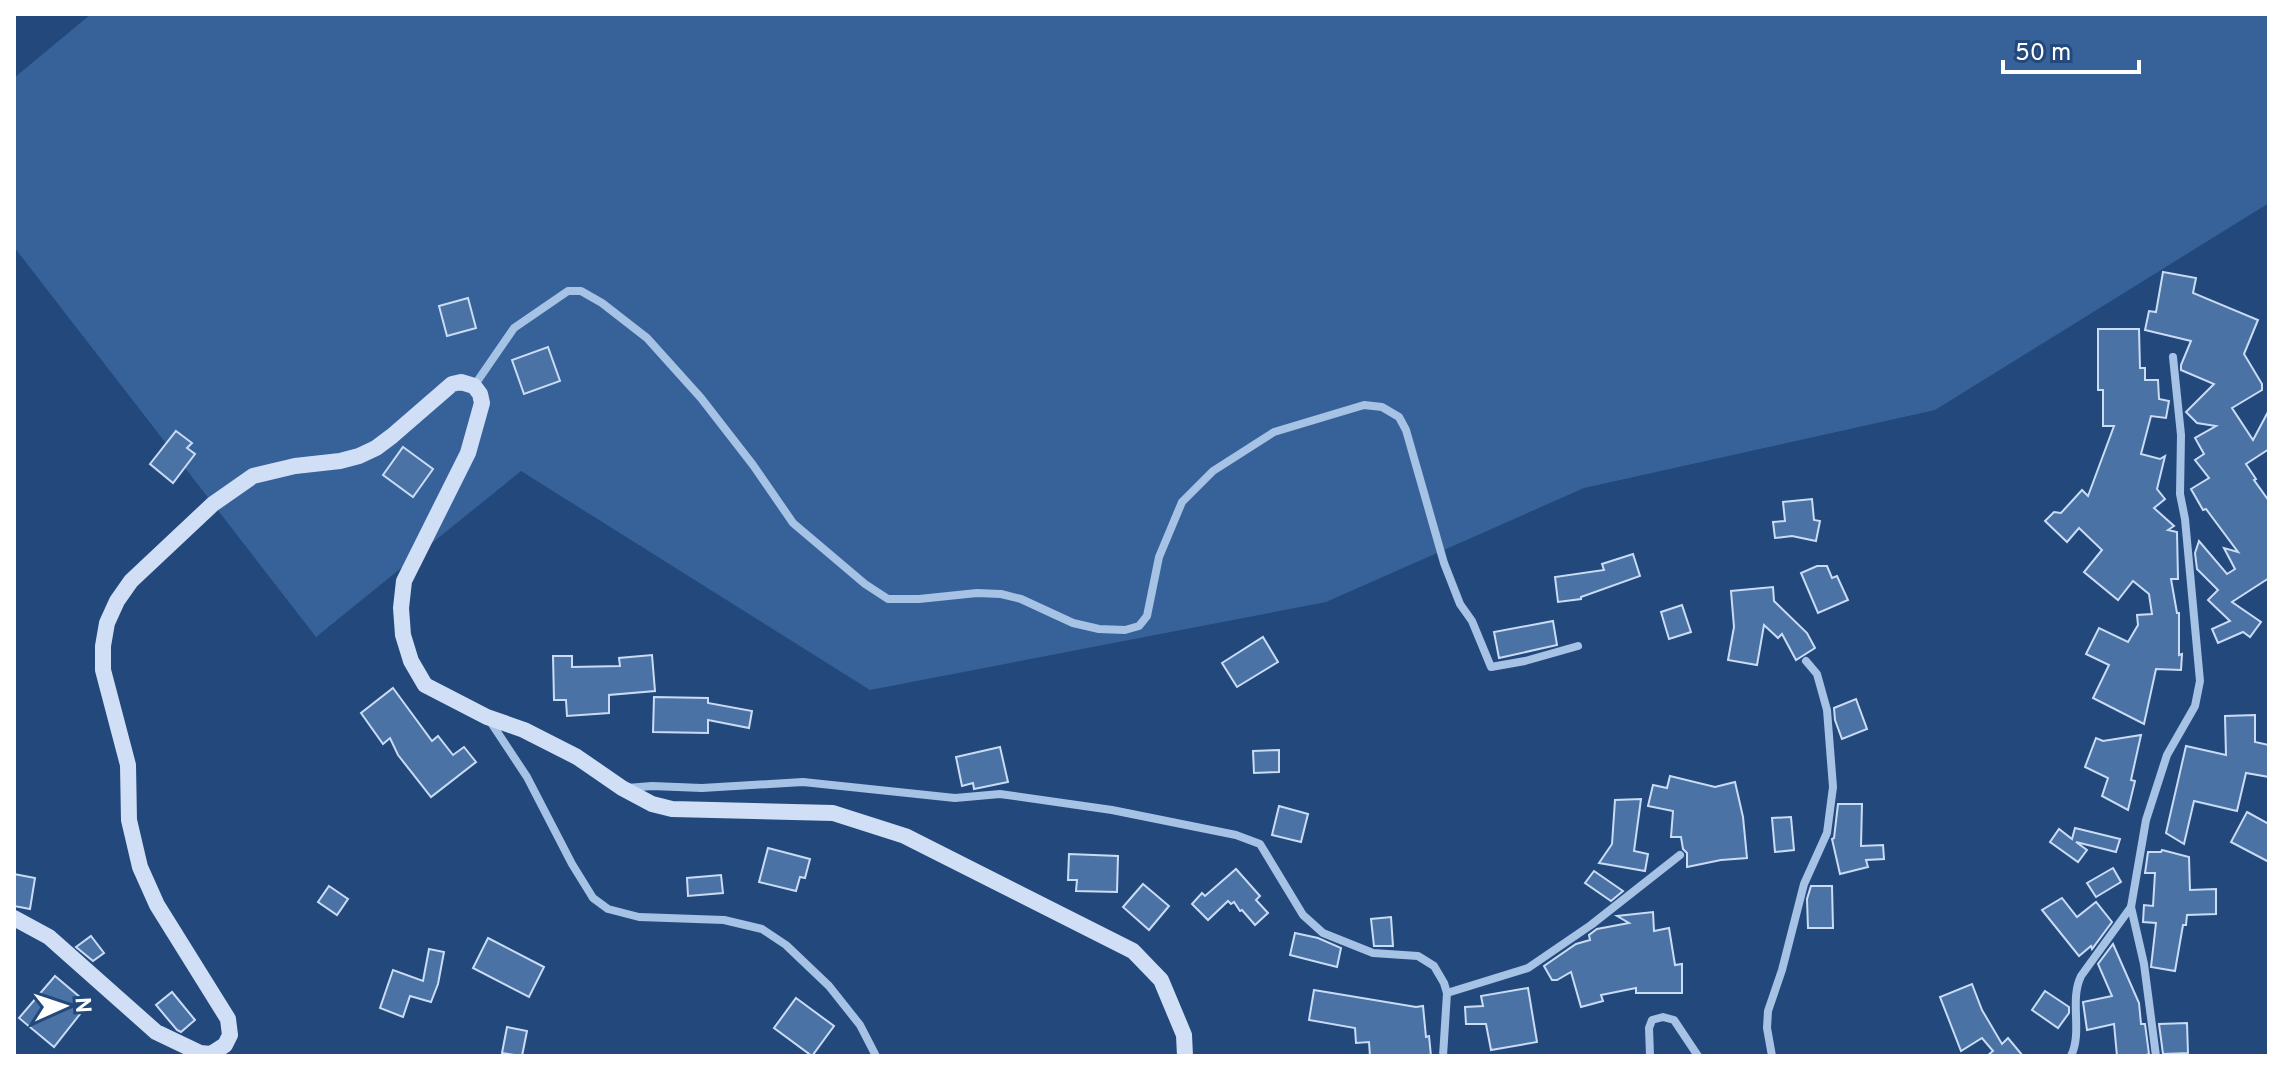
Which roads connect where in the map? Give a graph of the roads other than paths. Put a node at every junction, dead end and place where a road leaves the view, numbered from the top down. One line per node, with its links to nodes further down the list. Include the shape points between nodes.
1 (2173, 357): 8 (street, via 2181,435 2180,494 2200,681 2195,706 2167,755 2146,820)
2 (474, 386): 3 (street, via 514,328 568,291 581,291 647,338 701,398 793,523 888,599 1001,594 1073,623 1125,630 1139,626 1147,616 1159,557 1182,502 1213,471 1274,432 1364,405 1382,407 1399,417 1406,430 1444,563 1491,667); 5 (street, via 482,403 468,453 404,581 401,608 411,661 425,685); 9 (street, via 452,384 392,436 359,456 253,476 213,504 131,581 107,623 103,670 128,765 129,820 140,867 157,905 228,1019 225,1045 200,1053 156,1032 49,937)
3 (1578, 646)
4 (1806, 661): 16 (street, via 1817,674 1827,710 1833,787 1827,833 1804,884 1768,1011)
5 (487, 717): 6 (street, via 577,757); 11 (street, via 527,777 593,898 608,909 639,917 724,920 762,929 829,986)
6 (622, 788): 10 (street, via 803,782 955,798 1000,794 1236,835 1260,844 1303,915 1323,933 1373,953 1418,956 1434,966); 12 (street, via 672,809 833,813 905,836 1133,951 1161,980 1184,1035)
7 (1680, 855): 10 (street, via 1528,968)
8 (2131, 907): 17 (street, via 2077,984); 18 (street)
9 (14, 918)
10 (1447, 993): 13 (street)
11 (876, 1056)
12 (1185, 1056)
13 (1443, 1056)
14 (1650, 1056): 15 (street, via 1649,1028 1652,1020 1663,1017 1674,1020)
15 (1698, 1056)
16 (1772, 1056)
17 (2071, 1056)
18 (2156, 1056)

